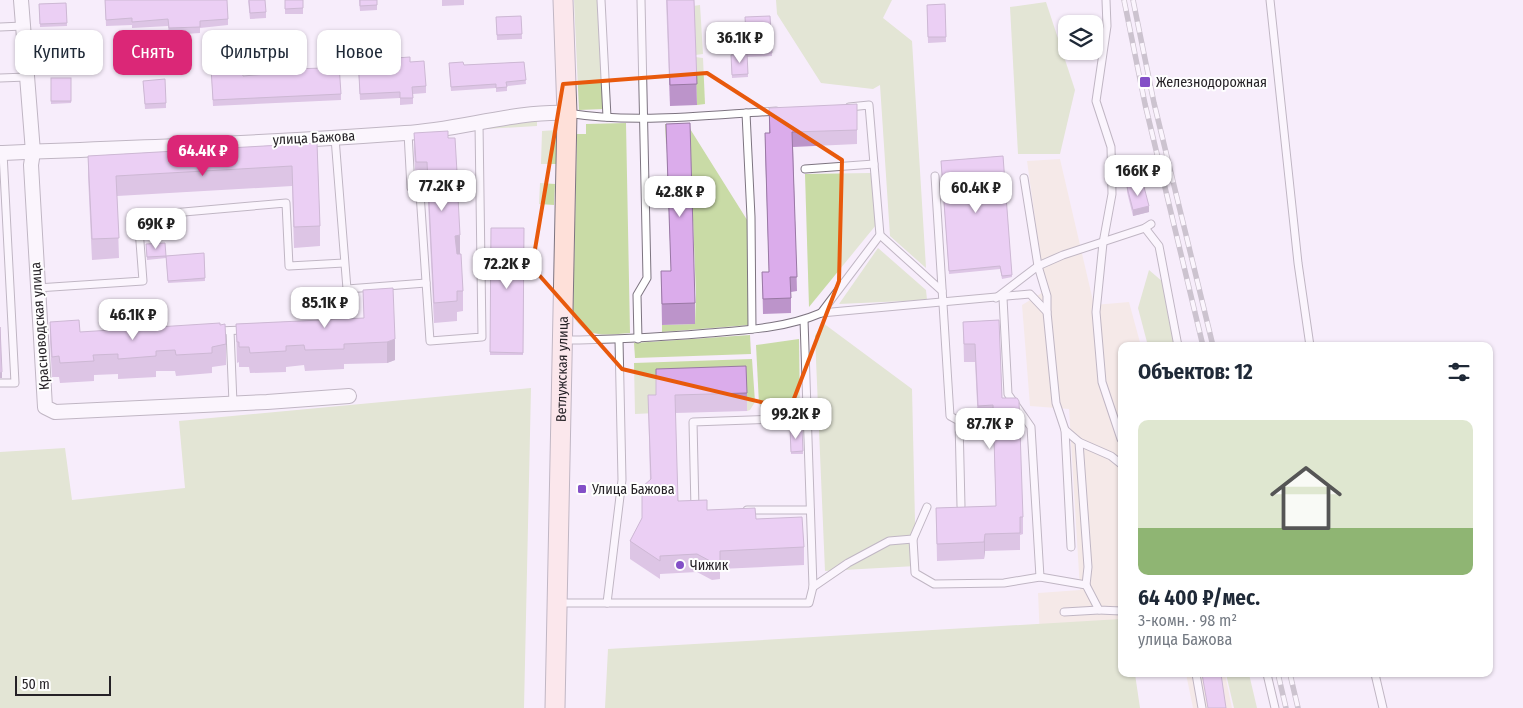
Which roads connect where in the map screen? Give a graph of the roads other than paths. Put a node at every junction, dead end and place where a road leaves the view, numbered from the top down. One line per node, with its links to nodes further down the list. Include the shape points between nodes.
1 (20, 0): 7 (street, Красноводская улица)
2 (563, 0): 13 (main road, Ветлужская улица)
3 (601, 0): 15 (lane)
4 (641, 0): 16 (lane)
5 (1106, 0): 27 (lane, via 1107,26 1096,101 1111,147 1112,194)
6 (1270, 0): 48 (lane)
7 (23, 26): 8 (lane); 9 (street, Красноводская улица)
8 (0, 27)
9 (27, 77): 10 (lane); 20 (street, Красноводская улица)
10 (0, 78)
11 (843, 108): 22 (lane, via 870,106)
12 (785, 111): 14 (lane)
13 (567, 113): 15 (lane); 17 (street, улица Бажова, via 539,112); 45 (main road, Ветлужская улица)
14 (746, 113): 16 (lane); 41 (lane)
15 (607, 117): 16 (lane)
16 (644, 117): 44 (lane, via 647,278 637,295)
17 (479, 124): 18 (street, улица Бажова); 30 (lane, via 482,337 430,341)
18 (408, 133): 19 (street, улица Бажова); 30 (lane, via 411,188 420,192)
19 (335, 137): 20 (street, улица Бажова); 28 (lane)
20 (33, 152): 21 (street, улица Бажова); 31 (street, Красноводская улица)
21 (2, 153): 49 (lane, via 14,383)
22 (874, 164): 23 (lane); 26 (lane)
23 (805, 170)
24 (934, 176): 33 (lane)
25 (1024, 178): 29 (lane)
26 (880, 235): 33 (lane); 37 (lane)
27 (1103, 243): 29 (lane); 47 (lane, via 1148,226 1159,246); 54 (lane, via 1096,312 1102,382)
28 (344, 264): 31 (lane, via 289,266 286,203 138,216 143,281); 32 (lane)
29 (1038, 266): 34 (lane); 36 (lane, via 1047,296)
30 (426, 284): 32 (lane)
31 (37, 288): 51 (street, Красноводская улица, via 45,336 45,406 55,412)
32 (347, 289): 39 (lane, via 347,324)
33 (942, 291): 35 (lane)
34 (999, 298): 35 (lane); 36 (lane, via 1030,294); 64 (lane, via 1008,394 1031,426)
35 (944, 303): 37 (lane); 57 (lane, via 950,416 959,421)
36 (1047, 312): 53 (lane, via 1056,403)
37 (821, 313): 38 (lane)
38 (804, 320): 41 (lane); 52 (lane)
39 (337, 324)
40 (250, 330): 42 (lane)
41 (752, 330): 44 (lane)
42 (230, 331): 43 (lane); 51 (lane)
43 (211, 332)
44 (638, 339): 46 (lane)
45 (564, 340): 46 (lane); 67 (main road, Ветлужская улица)
46 (618, 340): 68 (lane, via 622,480)
47 (1177, 342)
48 (1309, 342)
49 (0, 383)
50 (348, 396): 51 (street, Красноводская улица)
51 (233, 403)
52 (806, 418): 59 (lane, via 693,422 695,510); 61 (lane)
53 (1065, 430): 55 (lane); 63 (lane)
54 (1118, 430)
55 (1079, 442): 56 (lane); 65 (lane, via 1088,567)
56 (1118, 462)
57 (961, 506)
58 (927, 507): 62 (lane)
59 (704, 510)
60 (741, 510): 61 (lane)
61 (810, 510): 66 (lane)
62 (913, 539): 64 (lane, via 915,573 934,584 1004,583); 66 (lane, via 888,541 848,563)
63 (1071, 547)
64 (1040, 577): 65 (lane)
65 (1086, 585): 69 (lane)
66 (813, 588): 68 (lane, via 809,603)
67 (558, 603): 68 (lane); 75 (main road, Ветлужская улица)
68 (607, 603)
69 (1099, 610): 70 (lane); 71 (lane)
70 (1118, 611)
71 (1064, 612)
72 (1197, 677): 76 (lane)
73 (1268, 677): 77 (lane)
74 (1376, 677): 78 (lane)
75 (556, 708)
76 (1202, 708)
77 (1275, 708)
78 (1383, 708)

